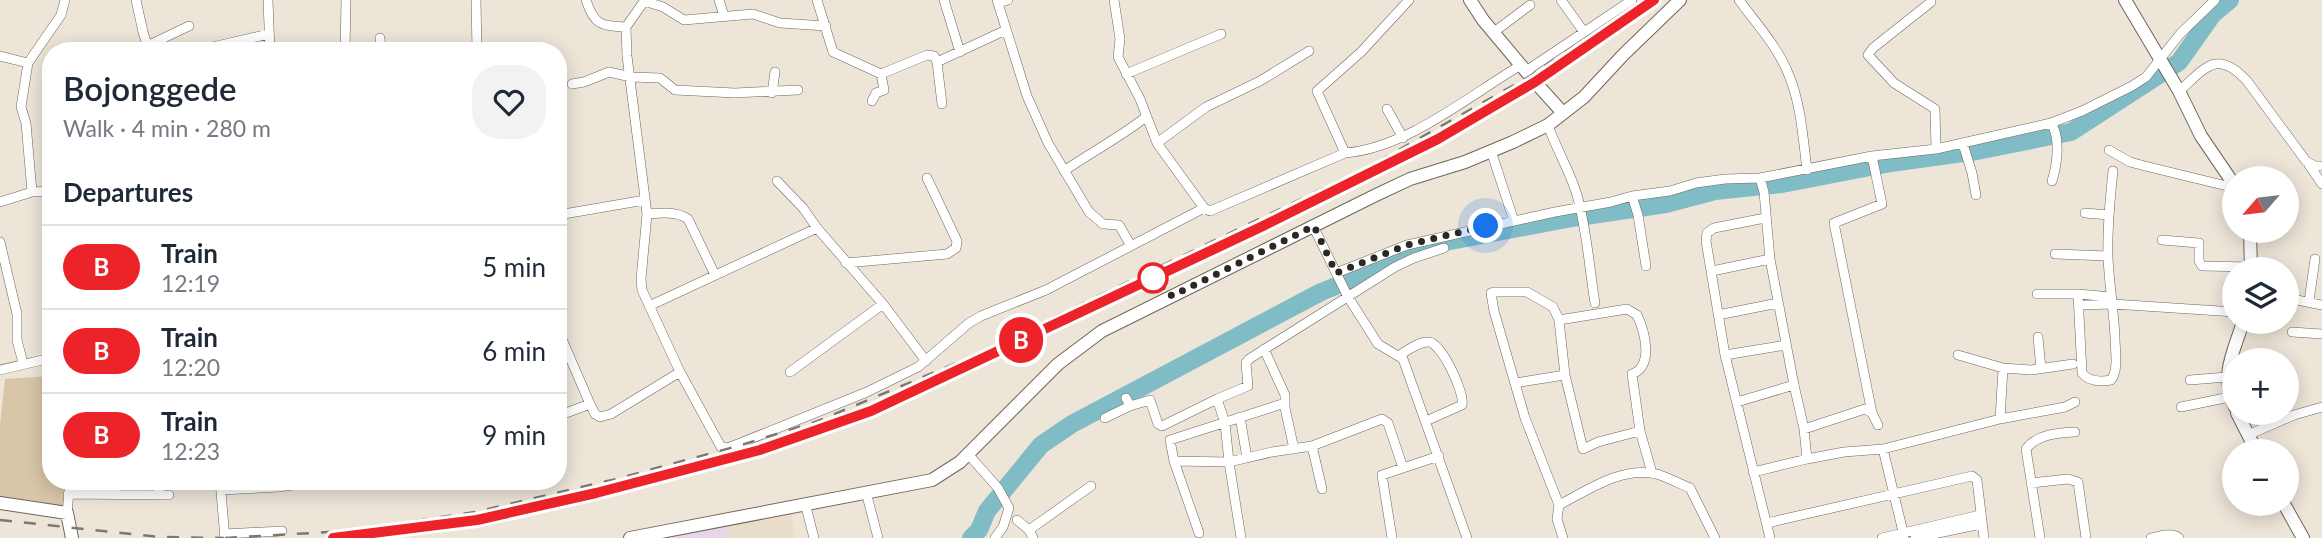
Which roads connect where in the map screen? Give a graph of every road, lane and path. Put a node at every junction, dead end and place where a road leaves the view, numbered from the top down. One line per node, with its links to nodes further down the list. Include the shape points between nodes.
1 (65, 0): 34 (street)
2 (136, 0): 35 (street)
3 (268, 0): 31 (street)
4 (346, 0): 39 (street)
5 (476, 0): 41 (street)
6 (586, 0): 27 (street, via 593,18 603,26)
7 (719, 0): 24 (street)
8 (817, 0): 26 (street)
9 (944, 0): 44 (street)
10 (1008, 0): 22 (street)
11 (1114, 0): 52 (street, via 1118,57)
12 (1409, 0): 71 (street, via 1317,91)
13 (1470, 0): 29 (main road)
14 (1562, 0): 30 (street)
15 (1632, 0): 30 (street)
16 (1680, 0): 61 (main road)
17 (1739, 0): 76 (street, via 1789,74)
18 (2125, 0): 47 (main road)
19 (2215, 0): 47 (street, via 2180,34)
20 (645, 1): 24 (street, via 684,20); 27 (street)
21 (1931, 1): 67 (street, via 1868,55 1894,83 1935,109)
22 (997, 2): 28 (street)
23 (1530, 5): 29 (street)
24 (724, 16): 26 (street, via 753,15 780,23)
25 (189, 26): 36 (street)
26 (826, 26): 51 (street, via 833,52)
27 (626, 27): 53 (street)
28 (1006, 30): 44 (street); 77 (street, via 1027,96)
29 (1494, 32): 49 (main road)
30 (1584, 32): 49 (street)
31 (269, 34): 37 (street); 38 (street)
32 (1220, 34): 52 (street)
33 (380, 38): 40 (street)
34 (43, 42)
35 (146, 42)
36 (159, 42)
37 (234, 42)
38 (269, 42)
39 (345, 42)
40 (380, 42)
41 (477, 42)
42 (42, 44): 48 (street)
43 (1309, 51): 66 (street, via 1206,107)
44 (960, 52): 46 (street)
45 (0, 56): 48 (street)
46 (937, 62): 51 (street, via 931,54); 59 (street)
47 (2161, 62): 55 (main road); 64 (street, via 2133,86)
48 (29, 63): 86 (street, via 21,107)
49 (1523, 68): 61 (main road); 65 (street)
50 (775, 72): 57 (street)
51 (881, 74): 58 (street, via 884,90 876,93)
52 (1126, 74): 62 (street)
53 (631, 77): 54 (street, via 609,72); 57 (street, via 660,78 675,90); 88 (street)
54 (572, 84)
55 (2175, 86): 73 (street, via 2214,64 2226,65 2247,81); 75 (main road)
56 (798, 90): 57 (street)
57 (772, 93)
58 (873, 101)
59 (942, 104)
60 (1387, 109): 65 (street)
61 (1563, 113): 63 (main road)
62 (1146, 117): 66 (street); 77 (street)
63 (1548, 125): 69 (main road); 92 (street)
64 (2053, 126): 70 (street); 82 (street, via 2056,168)
65 (1403, 138): 71 (street, via 1364,152)
66 (1157, 143): 91 (street)
67 (1936, 149): 70 (street); 72 (street)
68 (2109, 150): 83 (street, via 2137,164)
69 (1491, 151): 98 (street); 99 (main road, via 1410,179)
70 (1966, 151): 87 (street)
71 (1345, 153): 91 (street, via 1210,211)
72 (1874, 163): 76 (street); 161 (street, via 1882,204 1834,223)
73 (2309, 165): 74 (street); 84 (street)
74 (2322, 166)
75 (2222, 168)
76 (1807, 170): 80 (street)
77 (1064, 171): 103 (street, via 1089,212 1103,224 1119,225)
78 (2113, 171): 96 (street)
79 (927, 178): 109 (street, via 957,241 956,248 947,254)
80 (1760, 179): 90 (street, via 1696,183); 97 (street)
81 (777, 181): 100 (street)
82 (2052, 181)
83 (2222, 184)
84 (2322, 184)
85 (42, 191): 86 (street)
86 (32, 192): 89 (street)
87 (1976, 195)
88 (645, 200): 93 (street); 95 (street)
89 (0, 202)
90 (1635, 205): 92 (street, via 1611,202); 110 (street)
91 (1204, 208): 103 (street)
92 (1581, 210): 98 (street); 121 (street)
93 (567, 213)
94 (2085, 213): 96 (street)
95 (647, 214): 113 (street, via 688,219); 125 (street, via 641,279)
96 (2109, 215): 106 (street)
97 (1765, 218): 107 (street); 112 (street, via 1707,233)
98 (1514, 221): 114 (street, via 1407,245)
99 (1314, 226): 114 (street); 179 (main road, via 1102,331 1058,364)
100 (817, 228): 109 (street); 113 (street)
101 (2162, 240): 111 (street, via 2199,243 2202,266)
102 (0, 242): 140 (street)
103 (1131, 246): 139 (street, via 1046,290 981,316)
104 (1444, 248): 116 (street, via 1406,261)
105 (2055, 254): 106 (street)
106 (2108, 256): 119 (street)
107 (1770, 259): 112 (street); 122 (street)
108 (2315, 259): 120 (street)
109 (846, 263): 123 (street)
110 (1646, 266)
111 (2222, 267)
112 (1712, 271): 127 (street)
113 (715, 275): 125 (street)
114 (1338, 276): 116 (street)
115 (2037, 294): 118 (street)
116 (1348, 296): 133 (street); 137 (street, via 1378,344)
117 (2299, 299): 120 (street)
118 (2078, 300): 119 (street); 119 (street, via 2082,373 2105,381 2114,376)
119 (2112, 300): 126 (street)
120 (2309, 300): 124 (street)
121 (1595, 303)
122 (1778, 303): 127 (street); 132 (street)
123 (883, 304): 139 (street); 146 (street)
124 (2322, 305)
125 (649, 306): 145 (street)
126 (2222, 311)
127 (1718, 315): 135 (street)
128 (1559, 320): 147 (street); 150 (street, via 1553,307 1527,292 1491,293); 171 (street, via 1627,310 1637,315 1646,355 1643,368 1632,374)
129 (2299, 332): 130 (street)
130 (2322, 334)
131 (2038, 337): 143 (street)
132 (1786, 345): 135 (street); 151 (street)
133 (1264, 349): 152 (street, via 1247,361 1248,386); 153 (street)
134 (567, 351): 157 (street)
135 (1725, 355): 154 (street)
136 (1958, 355): 142 (street)
137 (1398, 356): 165 (street, via 1409,370); 165 (street, via 1432,342 1463,398 1462,405)
138 (42, 360): 140 (street)
139 (926, 360): 145 (street, via 867,392 727,448 721,447)
140 (23, 363): 144 (street)
141 (2073, 364): 143 (street)
142 (2003, 368): 143 (street); 164 (street)
143 (2041, 369)
144 (0, 370)
145 (680, 372): 157 (street, via 605,417 595,414)
146 (790, 372)
147 (1565, 375): 150 (street); 171 (street, via 1583,449)
148 (2222, 377): 149 (street)
149 (2190, 380)
150 (1515, 383): 203 (street)
151 (1794, 385): 154 (street); 170 (street)
152 (1217, 399): 166 (street); 167 (street)
153 (1285, 402): 162 (street); 177 (street)
154 (1737, 402): 186 (street)
155 (2075, 402): 164 (street)
156 (2222, 403): 158 (street)
157 (590, 404): 160 (street)
158 (2181, 407)
159 (2322, 407): 173 (street)
160 (567, 413)
161 (1872, 413): 168 (street); 170 (street, via 1865,409)
162 (1240, 417): 166 (street); 181 (street)
163 (1105, 418): 167 (street, via 1128,402 1147,399 1158,424)
164 (2000, 419): 178 (street)
165 (1426, 421): 180 (street)
166 (1225, 423): 174 (street); 184 (street)
167 (1165, 424): 174 (street)
168 (1878, 425)
169 (2243, 425): 173 (main road)
170 (1804, 429): 182 (street)
171 (1640, 430): 187 (street)
172 (2075, 432): 188 (street, via 2047,436 2027,447)
173 (2248, 435): 175 (main road)
174 (1170, 439): 183 (street)
175 (2250, 439)
176 (1312, 446): 177 (street); 185 (street, via 1382,419 1388,423); 190 (street)
177 (1294, 449): 181 (street)
178 (1882, 449): 182 (street); 196 (street)
179 (968, 454): 195 (main road, via 932,480); 219 (street, via 999,488 1009,508)
180 (1439, 456): 185 (street); 222 (street)
181 (1247, 458): 184 (street)
182 (1807, 459): 186 (street)
183 (1174, 461): 184 (street); 210 (street)
184 (1229, 462): 220 (street)
185 (1404, 468): 221 (street, via 1382,475)
186 (1753, 472): 208 (street)
187 (1653, 473): 203 (street, via 1612,478); 224 (street, via 1690,488)
188 (2031, 483): 229 (street); 230 (street, via 2078,482)
189 (1091, 486): 212 (street)
190 (1322, 489)
191 (68, 490): 197 (street)
192 (116, 490): 198 (street)
193 (159, 490): 199 (street)
194 (220, 490): 214 (street)
195 (866, 492): 202 (main road); 218 (street)
196 (1893, 493): 206 (street, via 1972,476 1977,480); 208 (street); 213 (street)
197 (68, 494): 198 (street); 204 (street)
198 (116, 494): 199 (street)
199 (159, 495): 200 (street)
200 (169, 495)
201 (0, 503): 204 (main road)
202 (805, 503): 211 (main road); 217 (street)
203 (1559, 505): 223 (street, via 1557,519)
204 (67, 513): 215 (main road)
205 (2291, 516): 233 (main road)
206 (1981, 519): 213 (street); 227 (street); 228 (street)
207 (1017, 520): 212 (street)
208 (1767, 523): 225 (street)
209 (282, 531): 214 (street)
210 (1199, 533)
211 (674, 534): 216 (main road)
212 (1031, 534)
213 (1904, 535): 226 (street)
214 (225, 536)
215 (72, 538)
216 (630, 538)
217 (814, 538)
218 (878, 538)
219 (995, 538)
220 (1241, 538)
221 (1392, 538)
222 (1467, 538)
223 (1563, 538)
224 (1716, 538)
225 (1770, 538)
226 (1882, 538)
227 (1915, 538)
228 (1984, 538)
229 (2040, 538)
230 (2086, 538)
231 (2151, 538): 232 (street)
232 (2179, 538)
233 (2303, 538)

